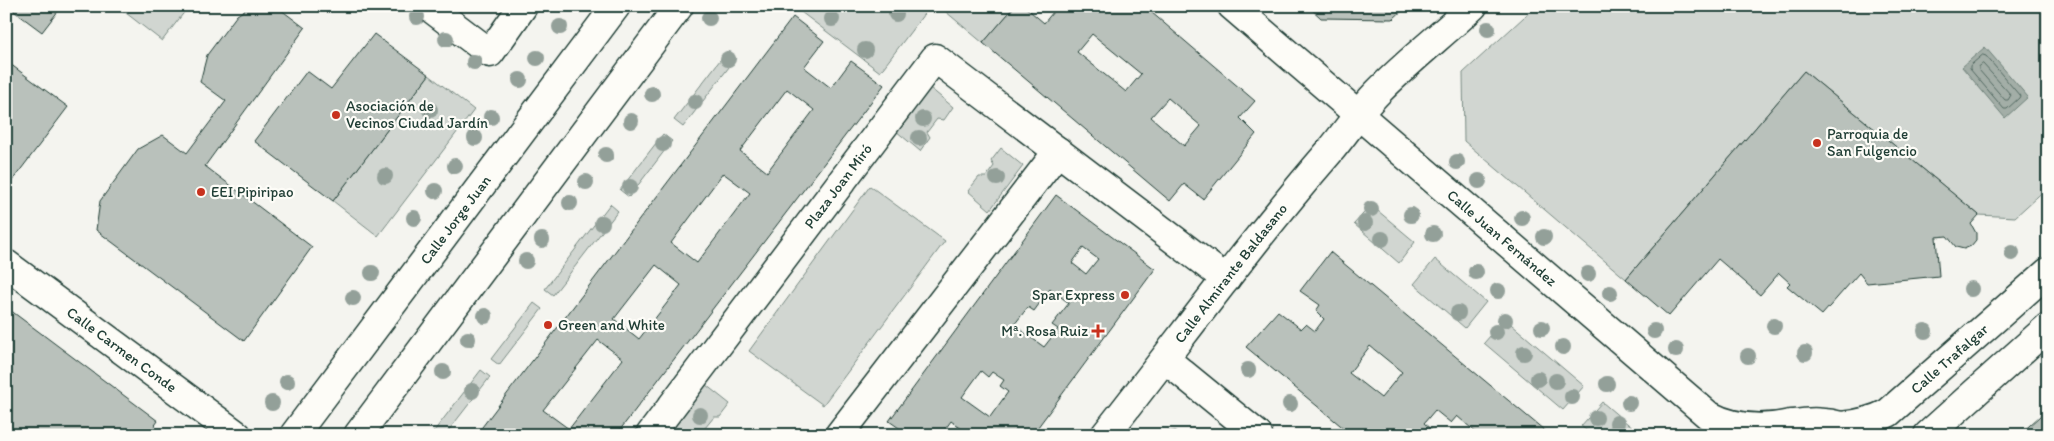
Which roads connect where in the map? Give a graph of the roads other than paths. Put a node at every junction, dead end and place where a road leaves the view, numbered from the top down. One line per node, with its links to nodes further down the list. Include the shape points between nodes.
1 (523, 6): 6 (street, via 490,53)
2 (616, 6): 17 (street, Calle Jorge Juan)
3 (679, 6): 18 (street)
4 (1232, 6): 7 (street, Calle Juan Fernández)
5 (1473, 6): 7 (street, Calle Almirante Baldasano)
6 (436, 9)
7 (1358, 114): 11 (street, Calle Almirante Baldasano); 14 (street, Calle Juan Fernández, via 1708,415 1740,426)
8 (1058, 151): 11 (street, Plaza Joan Miró); 19 (street, Plaza Joan Miró, via 935,58); 20 (street)
9 (6, 264): 16 (street, Calle Carmen Conde)
10 (2048, 272): 15 (street, Calle Trafalgar, via 1888,413 1858,424)
11 (1226, 279): 13 (street, Calle Almirante Baldasano)
12 (2048, 327): 24 (street)
13 (1165, 359): 21 (street, Calle Almirante Baldasano); 22 (street)
14 (1791, 424): 15 (street, Calle Juan Fernández, via 1822,422); 23 (street)
15 (1852, 430)
16 (237, 435)
17 (294, 435)
18 (358, 435)
19 (650, 435)
20 (839, 435)
21 (1105, 435)
22 (1258, 435)
23 (1764, 435)
24 (1928, 435)

